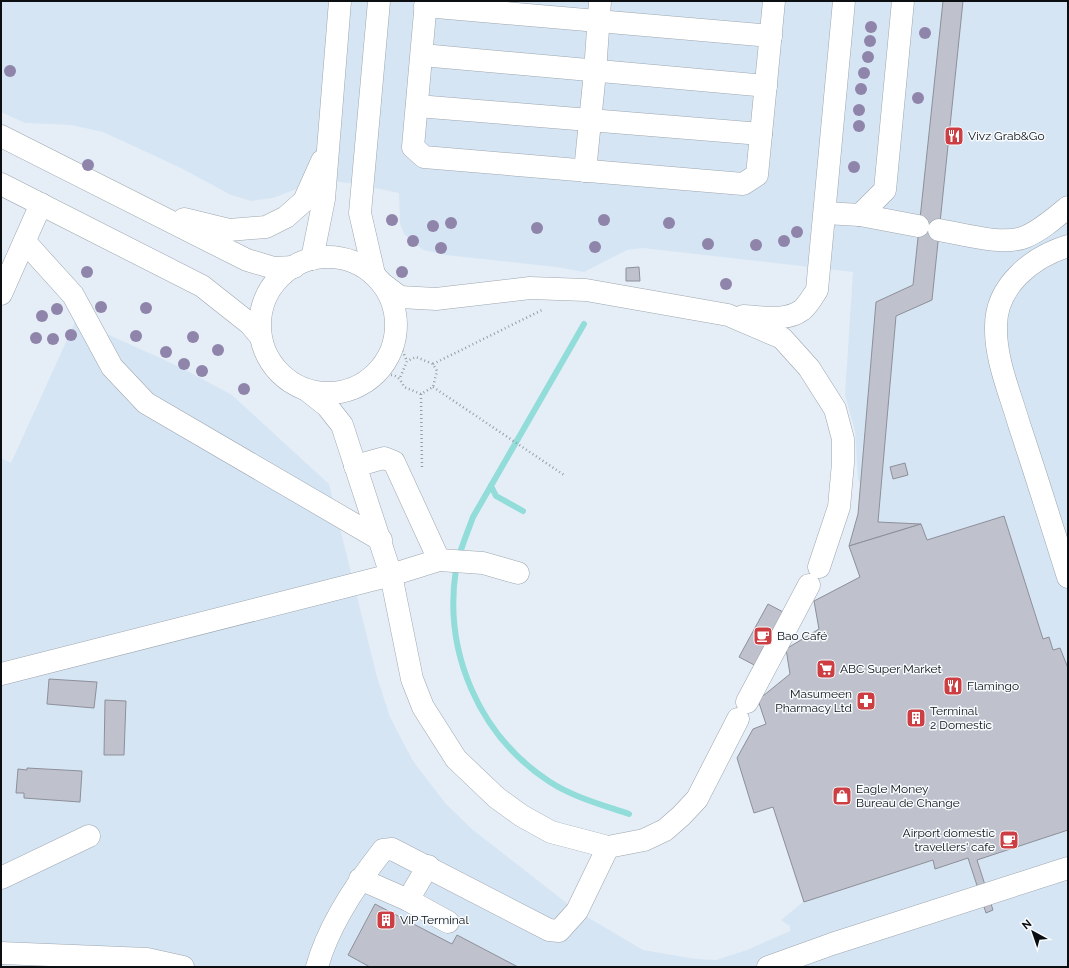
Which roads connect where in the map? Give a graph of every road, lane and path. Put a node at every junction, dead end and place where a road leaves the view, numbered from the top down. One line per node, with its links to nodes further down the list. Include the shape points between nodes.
1 (340, 1): 14 (street)
2 (379, 1): 27 (street, via 360,214)
3 (774, 1): 8 (street)
4 (844, 1): 22 (street)
5 (903, 1): 23 (street, via 885,190)
6 (425, 4): 7 (street); 9 (street)
7 (599, 11): 8 (street); 10 (street)
8 (770, 36): 11 (street)
9 (422, 55): 10 (street); 12 (street)
10 (595, 72): 11 (street); 13 (street)
11 (766, 86): 15 (street)
12 (417, 106): 13 (street); 17 (street, via 413,148 424,156)
13 (589, 121): 15 (street); 17 (street)
14 (330, 126): 21 (street, via 322,164 304,201 286,217 266,228 229,230); 26 (street, via 324,199)
15 (761, 134): 17 (street, via 757,175 744,184)
16 (1, 136): 21 (street)
17 (584, 171)
18 (1, 184): 19 (street)
19 (41, 204): 24 (street); 31 (street, via 202,286 250,324)
20 (1068, 207): 23 (street, via 1024,238 996,241)
21 (146, 209): 26 (street, via 247,260 274,268)
22 (825, 213): 23 (street); 30 (street, via 817,290 802,309 790,316 774,318)
23 (860, 215)
24 (25, 242): 28 (street); 43 (street, via 73,296 112,367 146,403)
25 (1068, 246): 47 (street, via 1034,261 1013,280 1001,301 996,326 1001,364)
26 (303, 263): 27 (street, via 338,258); 31 (street, via 277,280 266,296)
27 (379, 279): 30 (street, via 400,297 436,299 530,288 586,290); 32 (street, via 393,302)
28 (1, 294)
29 (544, 309): 34 (path)
30 (728, 315): 50 (street, via 782,338 809,368 834,408 842,439 843,463 839,500 814,576 696,799)
31 (260, 336): 38 (street, via 265,352 276,371)
32 (396, 336): 33 (path); 35 (street, via 388,360)
33 (407, 361): 34 (path, via 416,357); 36 (path)
34 (433, 364): 37 (path, via 437,372)
35 (374, 376): 36 (path, via 392,374); 38 (street, via 348,391)
36 (400, 378): 39 (path, via 404,387)
37 (433, 387): 39 (path); 42 (path)
38 (308, 391): 40 (street, via 327,406 342,425)
39 (421, 394): 41 (path)
40 (355, 466): 43 (street); 44 (street, via 384,458 394,462)
41 (422, 473)
42 (564, 475)
43 (380, 540): 46 (street)
44 (450, 561): 45 (street, via 483,563); 46 (street)
45 (518, 573)
46 (391, 575): 48 (street); 52 (street, via 412,679 423,707 456,759 497,798 522,816 551,832)
47 (1068, 577)
48 (1, 674)
49 (671, 803): 50 (street)
50 (665, 830): 52 (street, via 644,840)
51 (89, 836): 55 (street)
52 (608, 847): 53 (street, via 577,911 559,931 549,930)
53 (428, 866): 56 (street, via 392,849 383,850); 57 (street)
54 (1068, 868): 62 (street, via 825,946)
55 (1, 878)
56 (360, 879): 57 (street); 61 (street, via 321,952)
57 (408, 900): 58 (street)
58 (448, 922)
59 (1, 953): 60 (street, via 147,959)
60 (183, 967)
61 (317, 967)
62 (768, 967)

